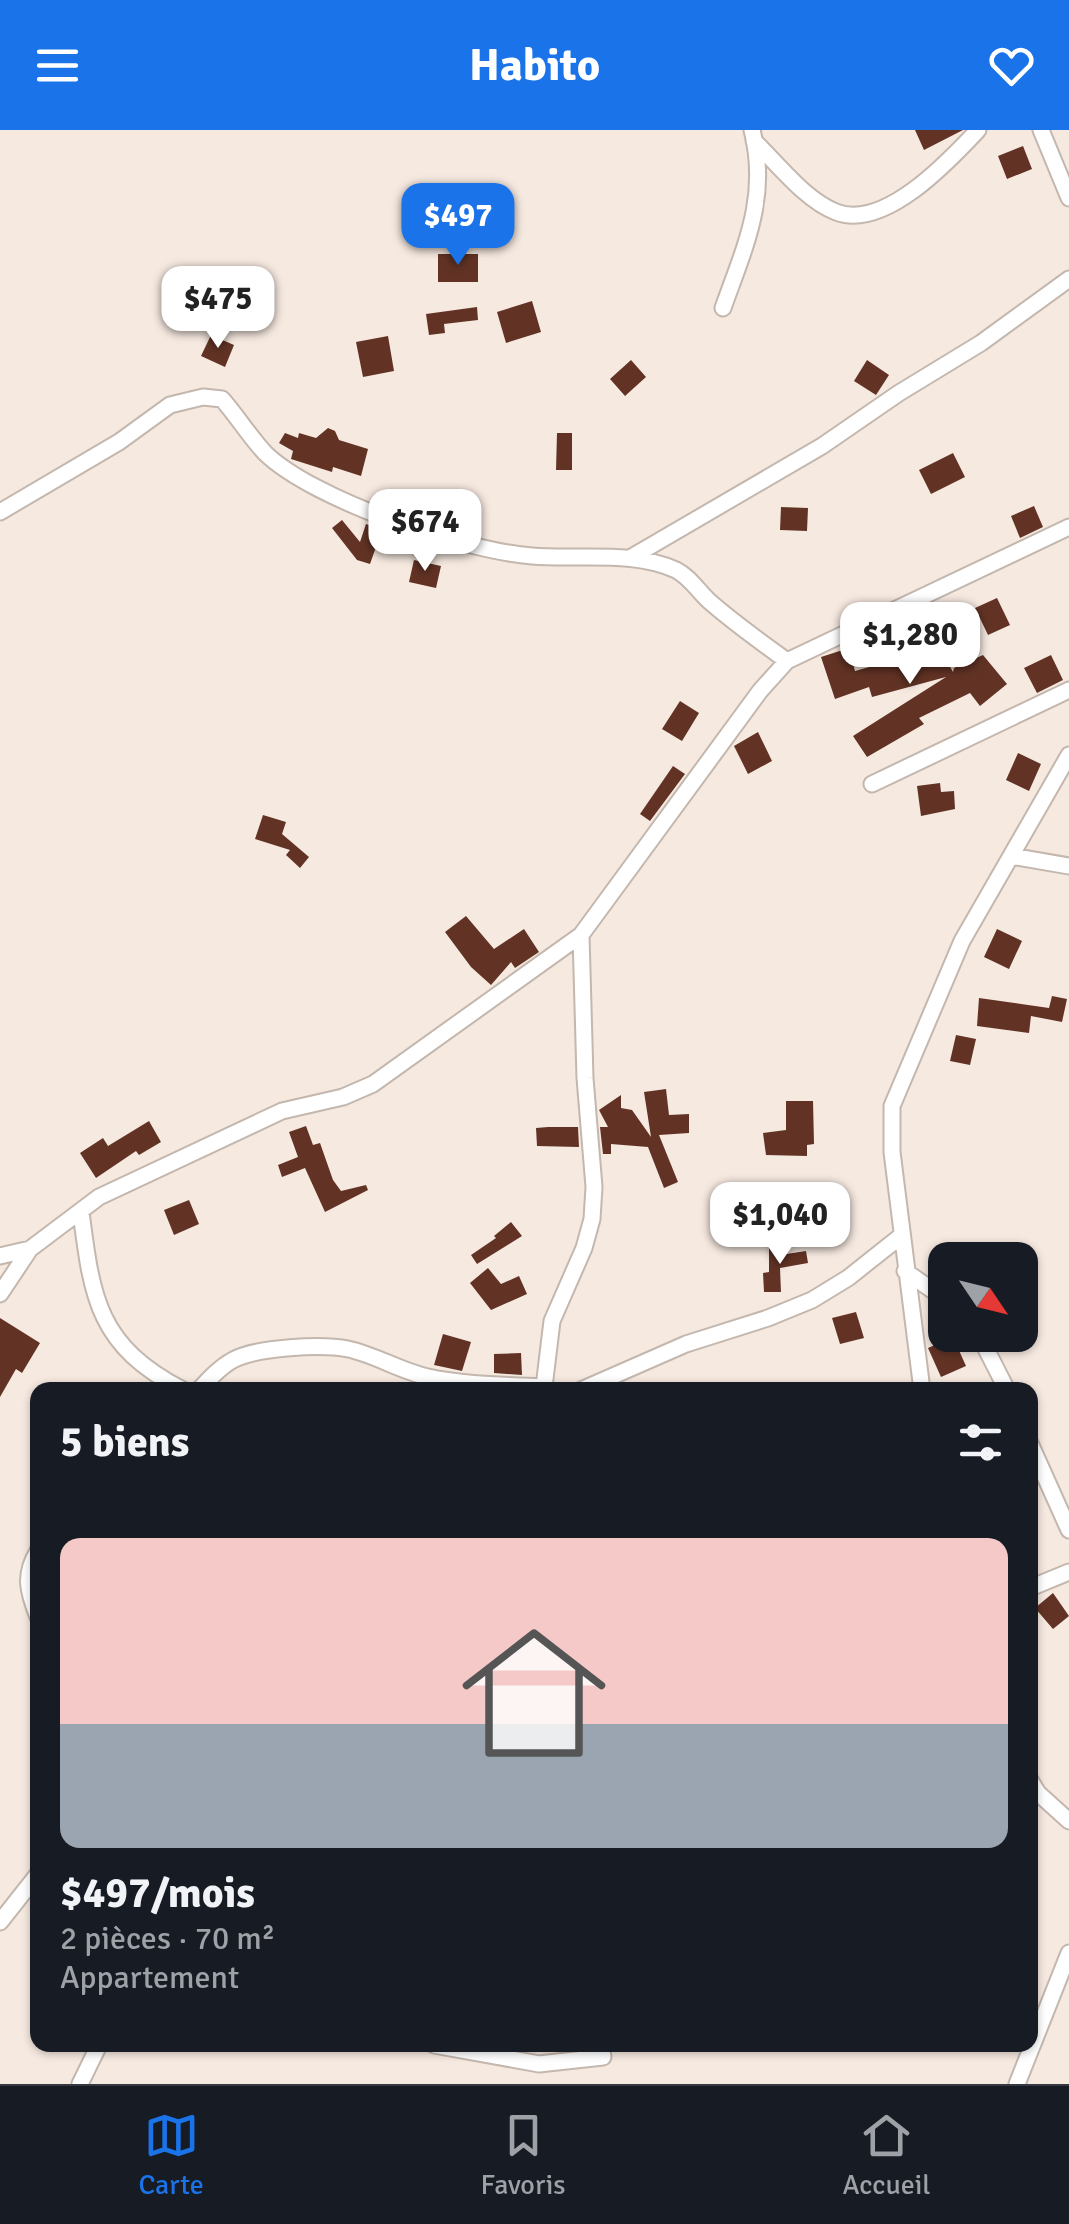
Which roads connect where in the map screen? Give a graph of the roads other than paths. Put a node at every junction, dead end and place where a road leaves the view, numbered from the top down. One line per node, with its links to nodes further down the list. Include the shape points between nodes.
1 (978, 130): 3 (street, via 888,207 848,216 820,202)
2 (1041, 130): 4 (street)
3 (753, 135): 6 (street, via 760,171 756,213)
4 (1069, 198)
5 (1069, 279): 9 (street, via 822,446)
6 (724, 308)
7 (0, 512): 9 (street, via 170,405 203,397 222,399 266,453 293,474 409,526 528,556)
8 (1069, 527): 10 (street)
9 (630, 558): 10 (street, via 675,570)
10 (788, 662): 16 (street)
11 (1069, 690): 13 (street)
12 (1069, 754): 14 (street)
13 (872, 784)
14 (1011, 856): 15 (street); 18 (street, via 962,941 892,1106)
15 (1069, 866)
16 (581, 934): 17 (street, via 374,1084 282,1111 100,1196); 28 (street, via 592,1219 552,1322)
17 (81, 1212): 19 (street); 25 (street, via 94,1298 105,1321 142,1364)
18 (901, 1236): 21 (street); 29 (street, via 812,1300)
19 (30, 1249): 20 (street); 23 (street)
20 (0, 1256)
21 (905, 1271): 22 (street); 30 (street)
22 (928, 1288)
23 (0, 1294)
24 (988, 1352): 31 (street)
25 (170, 1382)
26 (206, 1382): 27 (street, via 237,1358 316,1347 348,1349 431,1378)
27 (481, 1382)
28 (545, 1382)
29 (599, 1382)
30 (921, 1382)
31 (1003, 1382)
32 (1038, 1461): 33 (street)
33 (1069, 1530)
34 (30, 1565): 37 (street)
35 (1069, 1572): 36 (street)
36 (1038, 1585)
37 (30, 1593)
38 (1038, 1793): 39 (street)
39 (1069, 1820)
40 (30, 1884): 41 (street)
41 (0, 1922)
42 (1069, 1953): 43 (street)
43 (1038, 2031)
44 (96, 2052): 48 (street)
45 (472, 2052): 46 (street, via 538,2064 603,2057)
46 (602, 2052)
47 (1030, 2052): 49 (street)
48 (80, 2084)
49 (1017, 2084)

